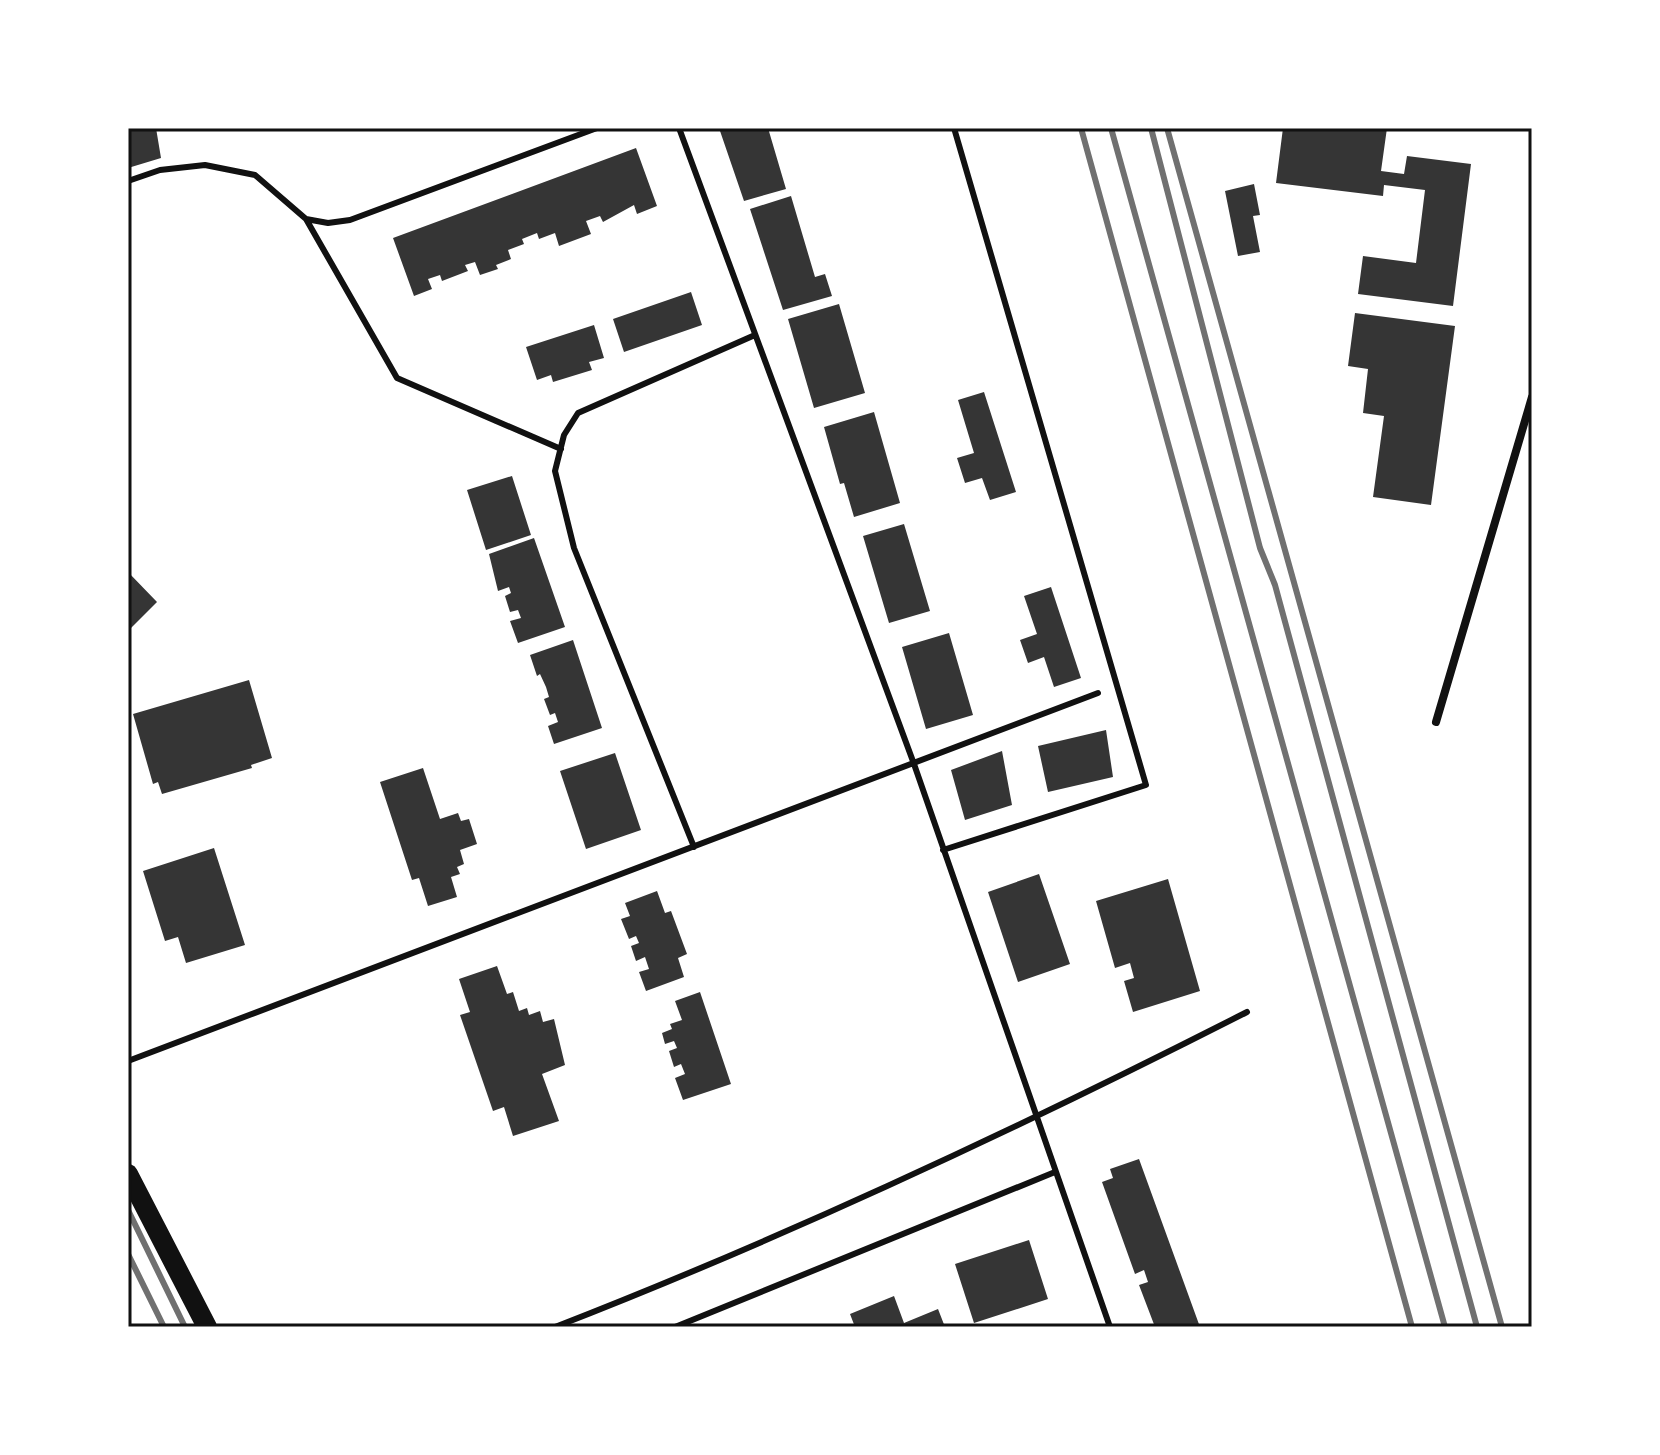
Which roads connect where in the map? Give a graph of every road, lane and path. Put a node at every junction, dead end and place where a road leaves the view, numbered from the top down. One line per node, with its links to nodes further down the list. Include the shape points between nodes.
1 (597, 128): 5 (lane, via 350,220)
2 (679, 128): 6 (lane)
3 (954, 128): 13 (lane, via 1146,785)
4 (128, 181): 5 (lane, via 160,170 205,165 255,175)
5 (306, 219): 8 (lane, via 397,378)
6 (755, 335): 8 (lane, via 578,413); 11 (lane)
7 (1532, 397): 10 (street)
8 (561, 449): 12 (lane, via 555,471 574,548)
9 (1098, 693): 11 (lane)
10 (1436, 722)
11 (914, 764): 12 (lane); 13 (lane)
12 (694, 847): 15 (lane)
13 (943, 850): 16 (lane)
14 (1247, 1012): 16 (lane)
15 (128, 1061)
16 (1036, 1119): 17 (lane); 20 (lane, via 686,1276)
17 (1055, 1172): 21 (lane); 22 (lane)
18 (128, 1174): 19 (main road)
19 (207, 1327)
20 (555, 1327)
21 (675, 1327)
22 (1110, 1327)

